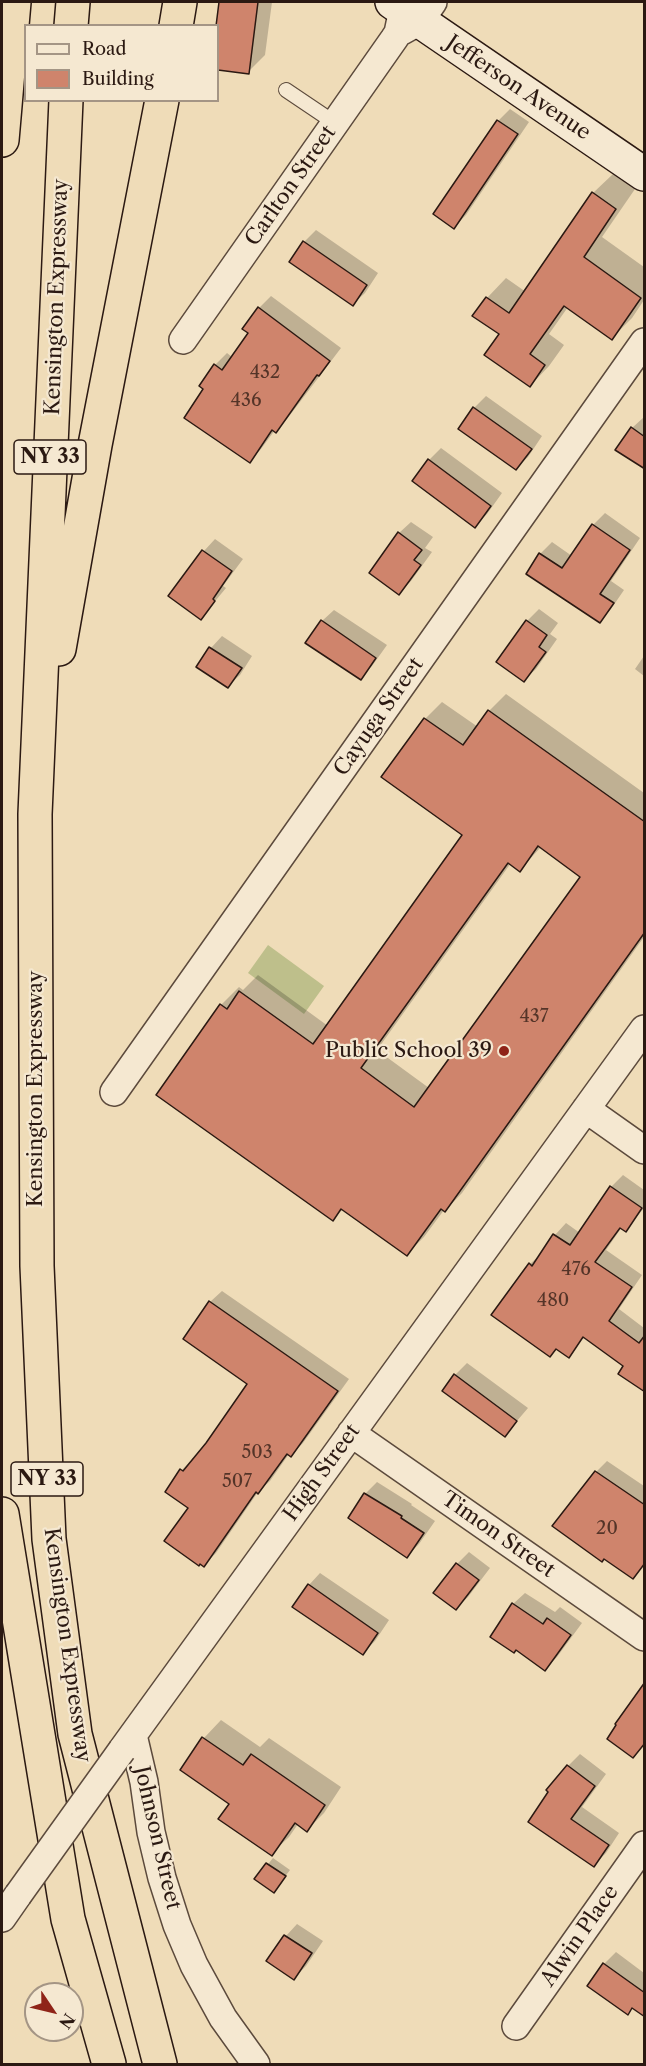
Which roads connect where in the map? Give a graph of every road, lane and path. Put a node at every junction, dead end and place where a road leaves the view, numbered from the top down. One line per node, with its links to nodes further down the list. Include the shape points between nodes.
1 (14, 2): 11 (highway)
2 (73, 2): 5 (highway)
3 (180, 2): 6 (highway)
4 (409, 11): 10 (street, Carlton Street); 12 (street, Jefferson Avenue)
5 (71, 24)
6 (176, 24)
7 (286, 90): 10 (lane)
8 (66, 102): 15 (highway, Kensington Expressway / NY 33)
9 (162, 102): 15 (highway, via 58,649)
10 (335, 123): 13 (street, Carlton Street)
11 (2, 140)
12 (645, 174)
13 (183, 340)
14 (645, 342): 17 (street, Cayuga Street)
15 (35, 814): 28 (highway, Kensington Expressway / NY 33, via 37,1266 50,1539 75,1734)
16 (645, 1029): 18 (street, High Street)
17 (114, 1092)
18 (586, 1109): 19 (street); 20 (street, High Street)
19 (645, 1150)
20 (351, 1433): 22 (street, Timon Street); 23 (street, High Street)
21 (2, 1514): 27 (highway, Kensington Expressway / NY 33, via 68,1919)
22 (645, 1637)
23 (128, 1742): 25 (street, High Street, bridge); 29 (street, Johnson Street, via 144,1782 156,1855 177,1925 223,2018)
24 (645, 1845): 26 (street, Alwin Place)
25 (2, 1918)
26 (516, 2026)
27 (109, 2064)
28 (160, 2064)
29 (256, 2064)

